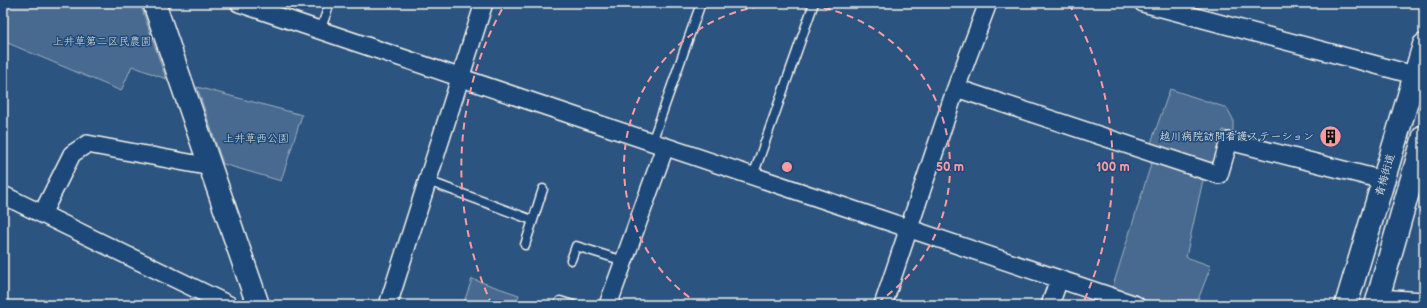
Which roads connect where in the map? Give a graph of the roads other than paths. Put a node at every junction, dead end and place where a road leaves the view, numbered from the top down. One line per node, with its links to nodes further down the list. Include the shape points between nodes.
1 (154, 3): 16 (main road)
2 (239, 3): 9 (street)
3 (330, 3): 9 (lane)
4 (484, 3): 12 (street)
5 (701, 3): 15 (lane)
6 (814, 3): 17 (lane)
7 (988, 3): 13 (street)
8 (1144, 3): 11 (street)
9 (320, 31): 12 (street)
10 (1424, 44): 11 (main road, 青梅街道)
11 (1414, 75): 18 (main road, 青梅街道)
12 (461, 79): 15 (street); 19 (street)
13 (956, 88): 18 (street, via 1219,175 1229,141); 24 (street)
14 (1424, 136): 30 (main road)
15 (658, 145): 17 (street); 27 (street)
16 (211, 166): 22 (street, via 87,144 72,154); 33 (main road)
17 (753, 176): 24 (street)
18 (1383, 180): 40 (main road, 青梅街道)
19 (428, 181): 23 (lane); 34 (street)
20 (543, 189): 23 (lane)
21 (3, 195): 22 (street)
22 (42, 214): 32 (street)
23 (532, 220): 25 (lane)
24 (910, 228): 28 (street); 37 (street)
25 (525, 245)
26 (571, 260): 27 (lane, via 576,246)
27 (624, 261): 36 (street)
28 (1059, 279): 38 (street); 39 (street)
29 (560, 301): 35 (lane)
30 (1377, 301): 31 (street)
31 (1424, 301)
32 (229, 305)
33 (258, 305)
34 (388, 305)
35 (573, 305)
36 (608, 305)
37 (883, 305)
38 (1050, 305)
39 (1136, 305)
40 (1346, 305)

